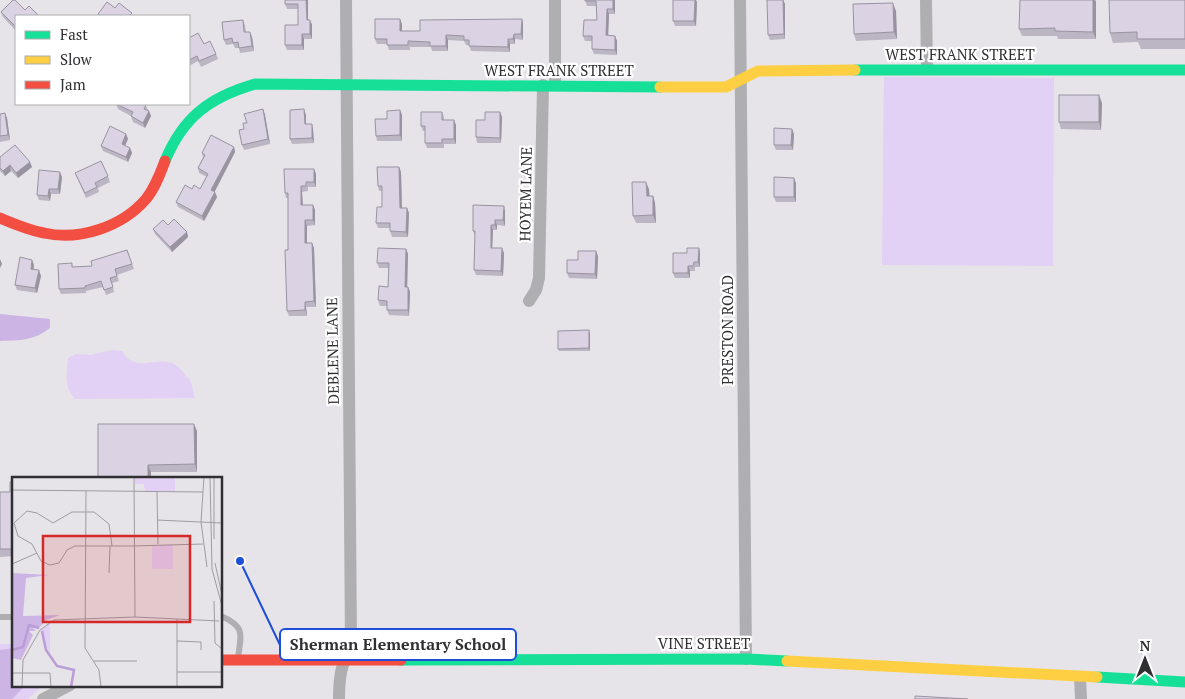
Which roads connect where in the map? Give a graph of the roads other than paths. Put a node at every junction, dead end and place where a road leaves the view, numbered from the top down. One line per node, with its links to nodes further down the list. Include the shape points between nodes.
1 (346, 0): 8 (street, DEBLENE LANE)
2 (555, 0): 9 (street, HOYEM LANE)
3 (740, 0): 7 (street, PRESTON ROAD)
4 (926, 0): 5 (street)
5 (927, 69): 6 (street, WEST FRANK STREET); 7 (street, WEST FRANK STREET, via 758,70)
6 (1185, 70)
7 (741, 79): 9 (street, WEST FRANK STREET, via 726,87); 14 (street, PRESTON ROAD)
8 (346, 84): 9 (street, WEST FRANK STREET); 10 (street, WEST FRANK STREET, via 254,84 212,100 180,130 149,195 124,218 88,234 55,236 37,233); 13 (street, DEBLENE LANE, via 351,645)
9 (549, 84): 11 (street, HOYEM LANE, via 539,278)
10 (0, 218)
11 (529, 301)
12 (222, 616): 16 (lane, via 239,627)
13 (344, 659): 14 (street, VINE STREET); 16 (street, VINE STREET); 21 (street, DEBLENE LANE, via 339,677)
14 (746, 659): 17 (street, VINE STREET)
15 (222, 660): 16 (street, VINE STREET)
16 (238, 660)
17 (1080, 677): 18 (street, VINE STREET); 22 (street)
18 (1185, 682)
19 (68, 686): 20 (street)
20 (43, 699)
21 (340, 699)
22 (1081, 699)

